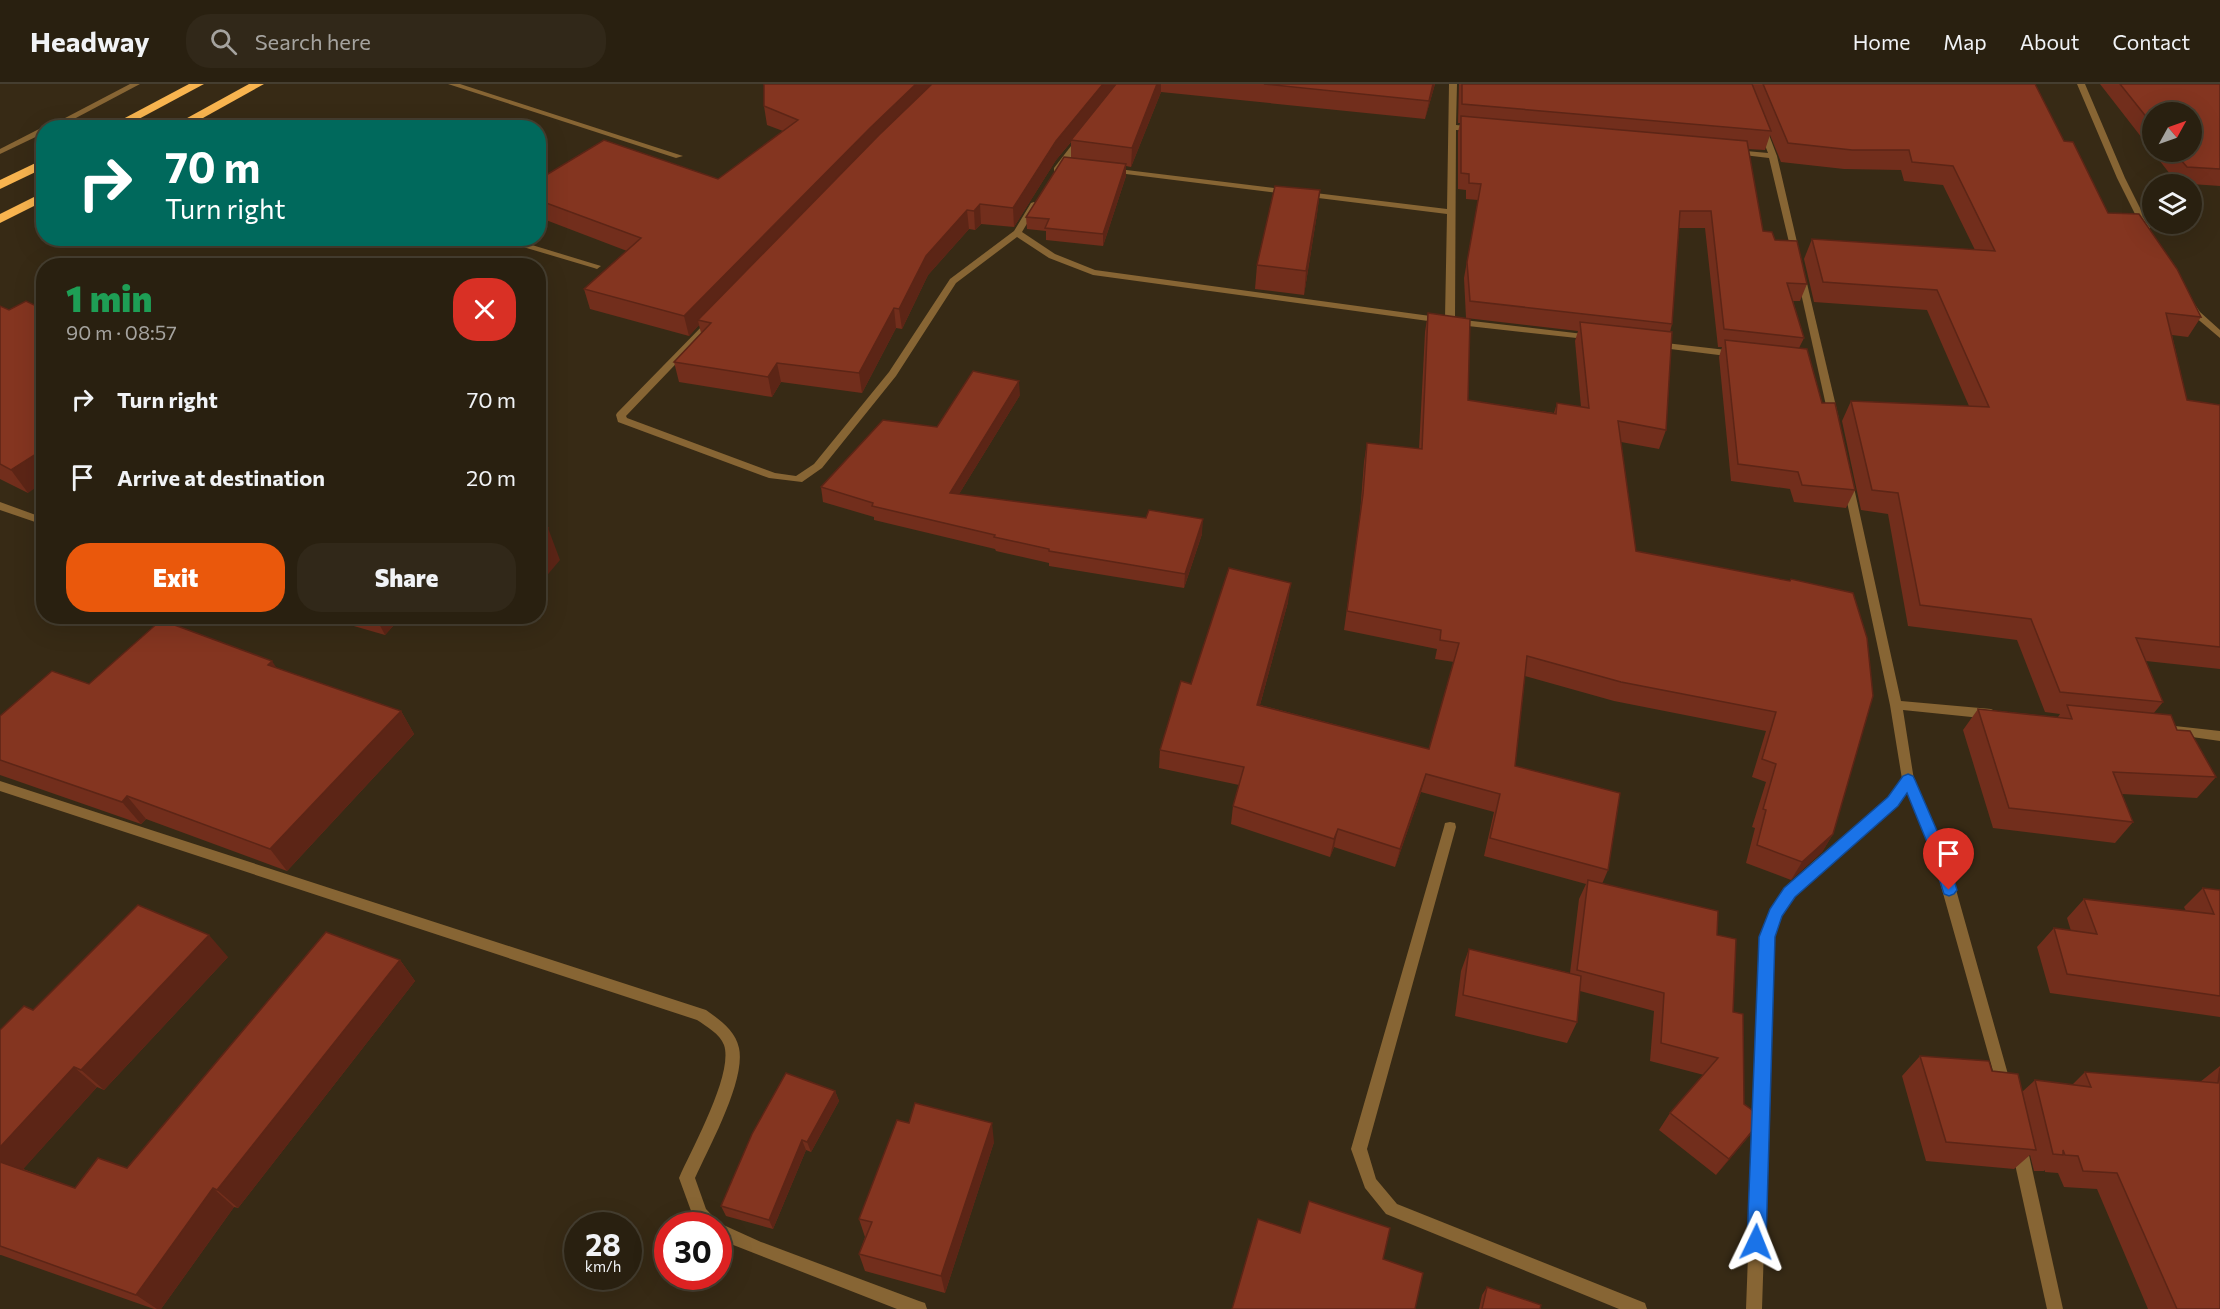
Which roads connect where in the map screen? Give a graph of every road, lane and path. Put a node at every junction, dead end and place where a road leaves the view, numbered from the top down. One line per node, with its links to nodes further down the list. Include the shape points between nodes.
1 (136, 84): 8 (street)
2 (198, 84): 9 (highway)
3 (258, 84): 10 (highway)
4 (452, 84): 17 (street)
5 (1453, 84): 11 (street)
6 (2081, 84): 28 (street)
7 (1757, 115): 18 (street)
8 (66, 120)
9 (128, 120)
10 (191, 120)
11 (1453, 127): 13 (street); 25 (street)
12 (1089, 128): 21 (street, via 1066,164)
13 (1488, 130)
14 (36, 134): 15 (street)
15 (0, 152)
16 (1726, 152): 18 (street)
17 (679, 156)
18 (1773, 156): 38 (street, via 1816,364)
19 (36, 167): 22 (highway)
20 (1102, 169): 25 (street)
21 (1048, 183)
22 (0, 185)
23 (1042, 193): 27 (street)
24 (36, 200): 26 (highway)
25 (1452, 212): 33 (street)
26 (0, 219)
27 (1017, 233): 32 (street, via 953,281 893,374 818,466 798,480 773,476 622,420 621,415); 33 (street, via 1052,256 1093,272)
28 (2153, 242)
29 (526, 246): 30 (street)
30 (597, 266)
31 (2186, 297): 34 (street, via 2197,314)
32 (720, 313)
33 (1450, 321): 35 (street)
34 (2220, 334)
35 (1602, 339)
36 (1648, 344): 37 (street)
37 (1741, 355)
38 (1837, 434)
39 (1845, 468): 42 (street)
40 (0, 506): 41 (street)
41 (36, 519)
42 (1896, 705): 43 (street); 46 (street)
43 (2000, 714)
44 (2162, 730): 45 (street)
45 (2220, 736)
46 (1908, 780): 49 (street, via 1937,847); 55 (street, via 1893,801 1789,892 1767,937)
47 (0, 786): 51 (street, via 701,1015 723,1030 732,1048 730,1077 687,1178)
48 (1450, 828): 54 (street, via 1359,1149 1370,1183 1392,1209)
49 (2007, 1095)
50 (2015, 1128): 56 (street)
51 (699, 1212)
52 (732, 1237): 53 (street)
53 (919, 1309)
54 (1639, 1309)
55 (1754, 1309)
56 (2055, 1309)

